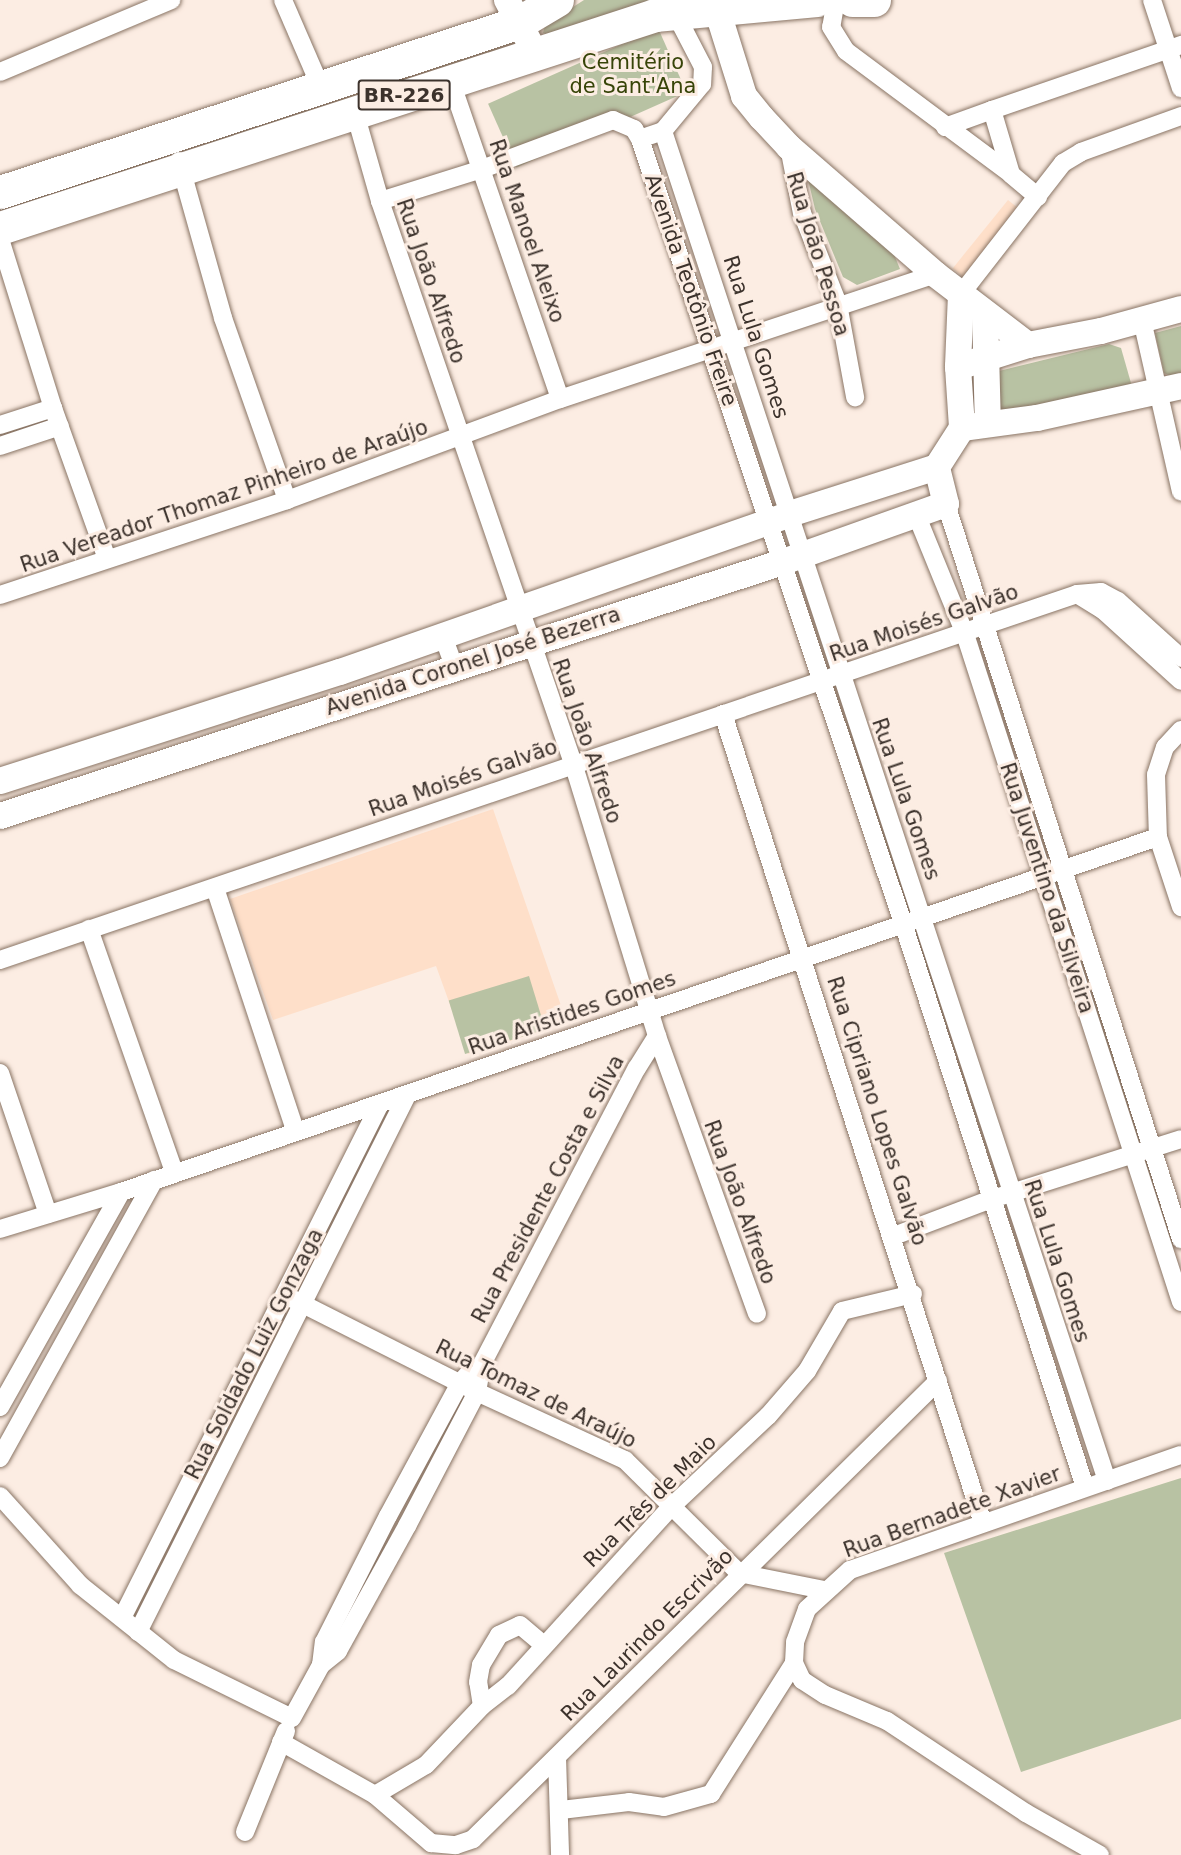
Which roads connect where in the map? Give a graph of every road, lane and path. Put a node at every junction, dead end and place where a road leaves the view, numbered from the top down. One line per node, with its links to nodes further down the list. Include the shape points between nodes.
1 (171, 0): 14 (street)
2 (282, 0): 16 (street)
3 (557, 0): 10 (highway, BR-226)
4 (816, 0): 9 (highway, BR-226)
5 (836, 0): 21 (street, via 831,27 846,51)
6 (852, 0): 7 (highway)
7 (874, 0)
8 (1152, 0): 12 (street)
9 (716, 6): 11 (highway, BR-226); 25 (street, Rua João Pessoa, via 744,96)
10 (514, 11): 13 (street); 16 (highway, BR-226)
11 (675, 11): 13 (highway, BR-226); 22 (street, via 703,67 702,84)
12 (1174, 47): 17 (street); 18 (street)
13 (534, 51): 15 (highway, BR-226)
14 (0, 72)
15 (450, 79): 19 (highway, BR-226); 27 (street, Rua Manoel Aleixo)
16 (321, 88): 23 (highway, BR-226)
17 (1181, 88)
18 (992, 110): 21 (street); 28 (street)
19 (355, 113): 26 (highway, BR-226); 31 (street, Rua João Alfredo)
20 (1181, 116): 30 (street, via 1081,152 1063,163)
21 (945, 127): 28 (street)
22 (663, 131): 24 (street); 34 (street, Rua Lula Gomes)
23 (171, 136): 26 (street); 29 (highway, BR-226)
24 (640, 139): 27 (street, via 634,129 613,120); 35 (street, Avenida Teotônio Freire)
25 (789, 147): 36 (street, Rua João Pessoa); 38 (street, Rua João Pessoa, via 802,213)
26 (181, 169): 32 (highway, BR-226); 60 (street, via 223,318)
27 (482, 169): 31 (street); 49 (street, Rua Manoel Aleixo)
28 (1011, 174): 30 (street)
29 (0, 192)
30 (1038, 197): 37 (street)
31 (380, 201): 55 (street, Rua João Alfredo)
32 (0, 228)
33 (0, 239): 50 (street)
34 (706, 256): 35 (street); 42 (street, Rua Lula Gomes)
35 (684, 264): 44 (street, Avenida Teotônio Freire)
36 (935, 274): 37 (street, Rua João Pessoa); 38 (street, Rua Vereador Thomaz Pinheiro de Araújo)
37 (961, 294): 40 (street, Rua João Pessoa); 46 (street)
38 (838, 304): 42 (street, Rua Vereador Thomaz Pinheiro de Araújo); 48 (street, Rua João Pessoa)
39 (1181, 309): 41 (street)
40 (985, 313): 43 (street, Rua João Pessoa); 45 (street)
41 (1142, 320): 43 (street); 47 (street)
42 (736, 343): 44 (street, Rua Vereador Thomaz Pinheiro de Araújo); 63 (street, Rua Lula Gomes)
43 (1028, 345): 45 (street)
44 (714, 349): 49 (street, Rua Vereador Thomaz Pinheiro de Araújo); 63 (street, Avenida Teotônio Freire)
45 (987, 358): 46 (street); 51 (street)
46 (958, 367): 54 (street)
47 (1171, 388): 51 (street); 59 (street)
48 (855, 397)
49 (560, 399): 55 (street, Rua Vereador Thomaz Pinheiro de Araújo)
50 (52, 408): 52 (street); 53 (street)
51 (988, 424): 54 (street)
52 (0, 425)
53 (60, 426): 56 (street); 65 (street)
54 (962, 428): 57 (street)
55 (462, 439): 60 (street, Rua Vereador Thomaz Pinheiro de Araújo); 68 (street, Rua João Alfredo)
56 (0, 446)
57 (937, 467): 58 (street, Avenida Coronel José Bezerra); 61 (street, Rua Juventino da Silveira)
58 (899, 479): 62 (street, Rua Juventino da Silveira); 63 (street, Avenida Coronel José Bezerra)
59 (1181, 492)
60 (287, 500): 65 (street, Rua Vereador Thomaz Pinheiro de Araújo)
61 (946, 504): 62 (street, Avenida Coronel José Bezerra); 69 (street, Rua Juventino da Silveira)
62 (916, 514): 64 (street, Avenida Coronel José Bezerra); 70 (street, Rua Juventino da Silveira)
63 (779, 518): 64 (street, Rua Lula Gomes); 68 (street, Avenida Coronel José Bezerra)
64 (794, 558): 72 (street, Avenida Coronel José Bezerra); 77 (street, Rua Lula Gomes); 79 (street, Rua Lula Gomes)
65 (107, 559): 67 (street, Rua Vereador Thomaz Pinheiro de Araújo)
66 (1077, 594): 69 (street, Rua Moisés Galvão); 73 (street, via 1101,592 1118,601); 78 (street, via 1102,610)
67 (0, 595)
68 (519, 611): 71 (street, Avenida Coronel José Bezerra); 72 (street, Rua João Alfredo)
69 (986, 627): 70 (street, Rua Moisés Galvão); 88 (street, Rua Juventino da Silveira)
70 (965, 634): 77 (street, Rua Moisés Galvão); 91 (street, Rua Juventino da Silveira)
71 (443, 636): 74 (street, Avenida Coronel José Bezerra); 75 (street)
72 (529, 641): 75 (street, Avenida Coronel José Bezerra); 89 (street, Rua João Alfredo)
73 (1181, 658)
74 (371, 661): 76 (street, Avenida Coronel José Bezerra); 80 (street)
75 (454, 666): 80 (street, Avenida Coronel José Bezerra)
76 (340, 672): 81 (street, Avenida Coronel José Bezerra); 82 (street)
77 (841, 675): 79 (street, Rua Moisés Galvão); 100 (street, Rua Lula Gomes)
78 (1181, 681)
79 (820, 682): 83 (street, Rua Moisés Galvão); 101 (street, Rua Lula Gomes)
80 (382, 690): 82 (street, Avenida Coronel José Bezerra)
81 (270, 693): 84 (street); 86 (street, Avenida Coronel José Bezerra)
82 (351, 700): 84 (street, Avenida Coronel José Bezerra)
83 (723, 714): 89 (street, Rua Moisés Galvão); 103 (street, Rua Cipriano Lopes Galvão)
84 (281, 723): 90 (street, Avenida Coronel José Bezerra)
85 (1181, 730): 95 (street, via 1159,760)
86 (147, 733): 87 (street, Avenida Coronel José Bezerra); 90 (street)
87 (81, 754): 92 (street, Avenida Coronel José Bezerra); 93 (street)
88 (1028, 761): 91 (street); 96 (street, Rua Juventino da Silveira)
89 (573, 763): 98 (street, Rua Moisés Galvão); 105 (street, Rua João Alfredo)
90 (158, 764): 93 (street, Avenida Coronel José Bezerra)
91 (1008, 766): 97 (street, Rua Juventino da Silveira)
92 (5, 780): 94 (street)
93 (92, 785): 94 (street, Avenida Coronel José Bezerra)
94 (10, 812)
95 (1158, 837): 96 (street, Rua Aristides Gomes); 99 (street)
96 (1062, 873): 97 (street, Rua Aristides Gomes); 106 (street, Rua Juventino da Silveira)
97 (1043, 879): 100 (street, Rua Aristides Gomes); 107 (street, Rua Juventino da Silveira)
98 (215, 888): 102 (street, Rua Moisés Galvão); 115 (street)
99 (1181, 907)
100 (922, 916): 101 (street, Rua Aristides Gomes); 109 (street, Rua Lula Gomes)
101 (903, 923): 103 (street, Rua Aristides Gomes); 111 (street, Rua Lula Gomes)
102 (89, 929): 104 (street, Rua Moisés Galvão); 119 (street)
103 (803, 958): 105 (street, Rua Aristides Gomes); 128 (street, Rua Cipriano Lopes Galvão)
104 (0, 960)
105 (649, 1010): 108 (street, Rua João Alfredo); 113 (street, Rua Aristides Gomes)
106 (1106, 1010): 107 (street); 117 (street, Rua Juventino da Silveira)
107 (1088, 1016): 118 (street, Rua Juventino da Silveira)
108 (657, 1036): 135 (street, Rua João Alfredo); 139 (street, Rua Presidente Costa e Silva)
109 (970, 1066): 111 (street); 122 (street, Rua Lula Gomes)
110 (0, 1073): 112 (street)
111 (950, 1073): 124 (street, Rua Lula Gomes)
112 (3, 1091): 126 (street)
113 (407, 1095): 114 (street, Rua Aristides Gomes); 125 (street, Rua Soldado Luiz Gonzaga)
114 (380, 1104): 115 (street, Rua Aristides Gomes); 123 (street, Rua Soldado Luiz Gonzaga)
115 (294, 1130): 119 (street, Rua Aristides Gomes)
116 (1181, 1139): 117 (street)
117 (1151, 1150): 118 (street); 129 (street, Rua Juventino da Silveira)
118 (1133, 1156): 122 (street); 132 (street, Rua Juventino da Silveira)
119 (174, 1172): 120 (street, Rua Aristides Gomes)
120 (154, 1180): 121 (street, Rua Aristides Gomes); 138 (street)
121 (122, 1192): 126 (street, Rua Aristides Gomes); 137 (street)
122 (1011, 1193): 124 (street); 134 (street, Rua Lula Gomes)
123 (333, 1199): 125 (street); 131 (street, Rua Soldado Luiz Gonzaga)
124 (989, 1200): 128 (street); 136 (street, Rua Lula Gomes)
125 (352, 1208): 133 (street, Rua Soldado Luiz Gonzaga)
126 (48, 1214): 127 (street, Rua Aristides Gomes)
127 (0, 1229)
128 (894, 1236): 130 (street, Rua Cipriano Lopes Galvão)
129 (1181, 1239)
130 (913, 1294): 140 (street, Rua Cipriano Lopes Galvão); 153 (street, Rua Três de Maio, via 842,1311 792,1389)
131 (285, 1295): 133 (street, Rua Tomaz de Araújo); 144 (street, Rua Soldado Luiz Gonzaga)
132 (1181, 1302)
133 (303, 1305): 141 (street, Rua Tomaz de Araújo); 145 (street, Rua Soldado Luiz Gonzaga)
134 (1050, 1311): 136 (street); 148 (street, Rua Lula Gomes)
135 (757, 1314)
136 (1029, 1318): 149 (street, Rua Lula Gomes)
137 (42, 1333): 138 (street); 143 (street)
138 (63, 1344): 147 (street)
139 (482, 1364): 141 (street, Rua Presidente Costa e Silva); 142 (street, Rua Presidente Costa e Silva)
140 (938, 1381): 155 (street, Rua Cipriano Lopes Galvão); 157 (street, Rua Laurindo Escrivão)
141 (460, 1383): 142 (street, Rua Tomaz de Araújo); 154 (street, Rua Presidente Costa e Silva)
142 (477, 1392): 153 (street, Rua Tomaz de Araújo, via 625,1460); 156 (street, Rua Presidente Costa e Silva)
143 (0, 1407)
144 (217, 1427): 145 (street); 150 (street, Rua Soldado Luiz Gonzaga)
145 (237, 1436): 152 (street, Rua Soldado Luiz Gonzaga)
146 (1181, 1455): 148 (street, Rua Bernadete Xavier)
147 (0, 1458)
148 (1107, 1481): 149 (street, Rua Bernadete Xavier)
149 (1085, 1487): 155 (street, Rua Bernadete Xavier)
150 (187, 1488): 152 (street); 161 (street, Rua Soldado Luiz Gonzaga)
151 (0, 1496): 161 (street, via 81,1585)
152 (206, 1499): 162 (street, Rua Soldado Luiz Gonzaga)
153 (672, 1506): 157 (street, Rua Tomaz de Araújo); 163 (street, Rua Três de Maio)
154 (388, 1516): 156 (street); 158 (street, Rua Presidente Costa e Silva)
155 (983, 1523): 160 (street, Rua Bernadete Xavier, via 850,1570)
156 (407, 1526): 159 (street, Rua Presidente Costa e Silva)
157 (739, 1573): 160 (street); 169 (street, Rua Laurindo Escrivão)
158 (357, 1576): 159 (street); 165 (street, Rua Presidente Costa e Silva, via 324,1642)
159 (374, 1585): 165 (street, Rua Presidente Costa e Silva, via 338,1651)
160 (824, 1590): 164 (street, Rua Bernadete Xavier, via 807,1609 795,1642)
161 (122, 1618): 162 (street)
162 (138, 1632): 167 (street, via 174,1660)
163 (543, 1644): 166 (street, Rua Três de Maio, via 508,1686); 166 (street, via 520,1625 500,1635 481,1665 478,1682)
164 (794, 1663): 171 (street, via 711,1794 664,1807 629,1802); 174 (street, via 802,1680 825,1695 887,1721 1026,1813)
165 (321, 1665): 167 (street)
166 (482, 1706): 170 (street, Rua Três de Maio, via 426,1765)
167 (292, 1718): 168 (street)
168 (281, 1742): 170 (street, Rua Laurindo Escrivão); 172 (street)
169 (557, 1757): 170 (street, Rua Laurindo Escrivão, via 473,1839 456,1845 431,1843); 171 (street)
170 (375, 1795)
171 (561, 1810): 173 (street)
172 (245, 1832)
173 (560, 1855)
174 (1100, 1855)

